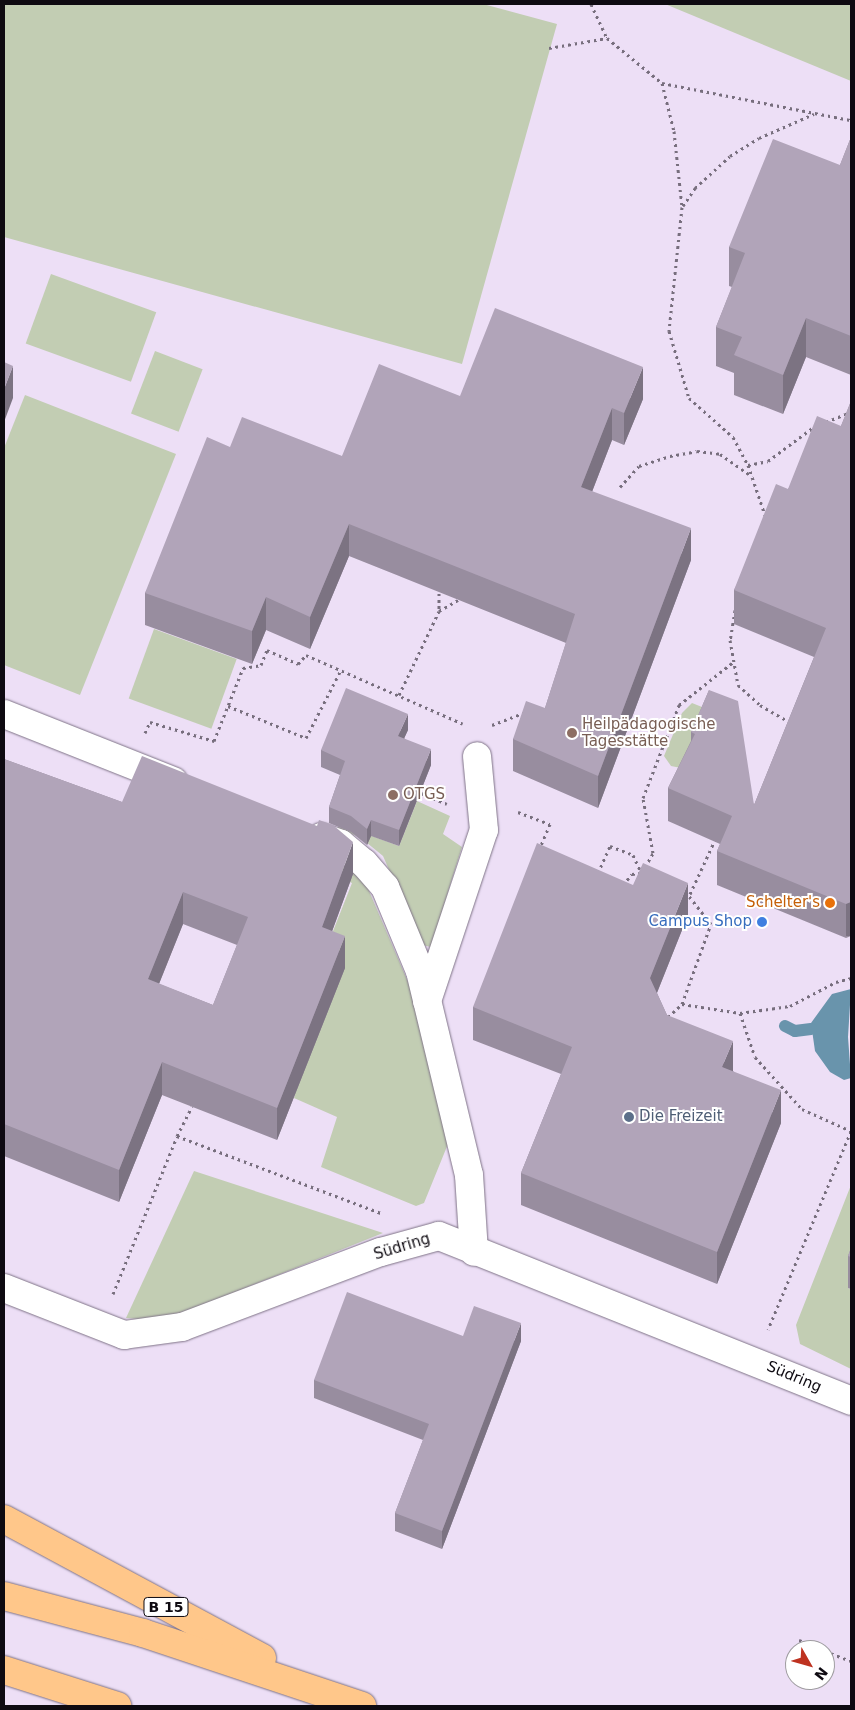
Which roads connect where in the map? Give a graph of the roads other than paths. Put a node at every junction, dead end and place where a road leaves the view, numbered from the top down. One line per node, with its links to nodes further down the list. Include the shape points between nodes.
1 (4, 714): 3 (lane)
2 (477, 743): 5 (lane, via 484,830)
3 (195, 789)
4 (295, 827): 5 (lane, via 341,844 385,887 420,971)
5 (427, 1001): 6 (lane, via 469,1175)
6 (474, 1252): 7 (lane, Südring, via 439,1236 381,1252 182,1327 124,1336); 8 (lane, Südring, via 755,1360)
7 (4, 1288)
8 (851, 1401)
9 (4, 1519): 12 (highway, B 15)
10 (4, 1596): 12 (highway, B 15, via 143,1633)
11 (4, 1670): 13 (highway)
12 (330, 1693): 14 (highway, B 15)
13 (117, 1706)
14 (362, 1706)

